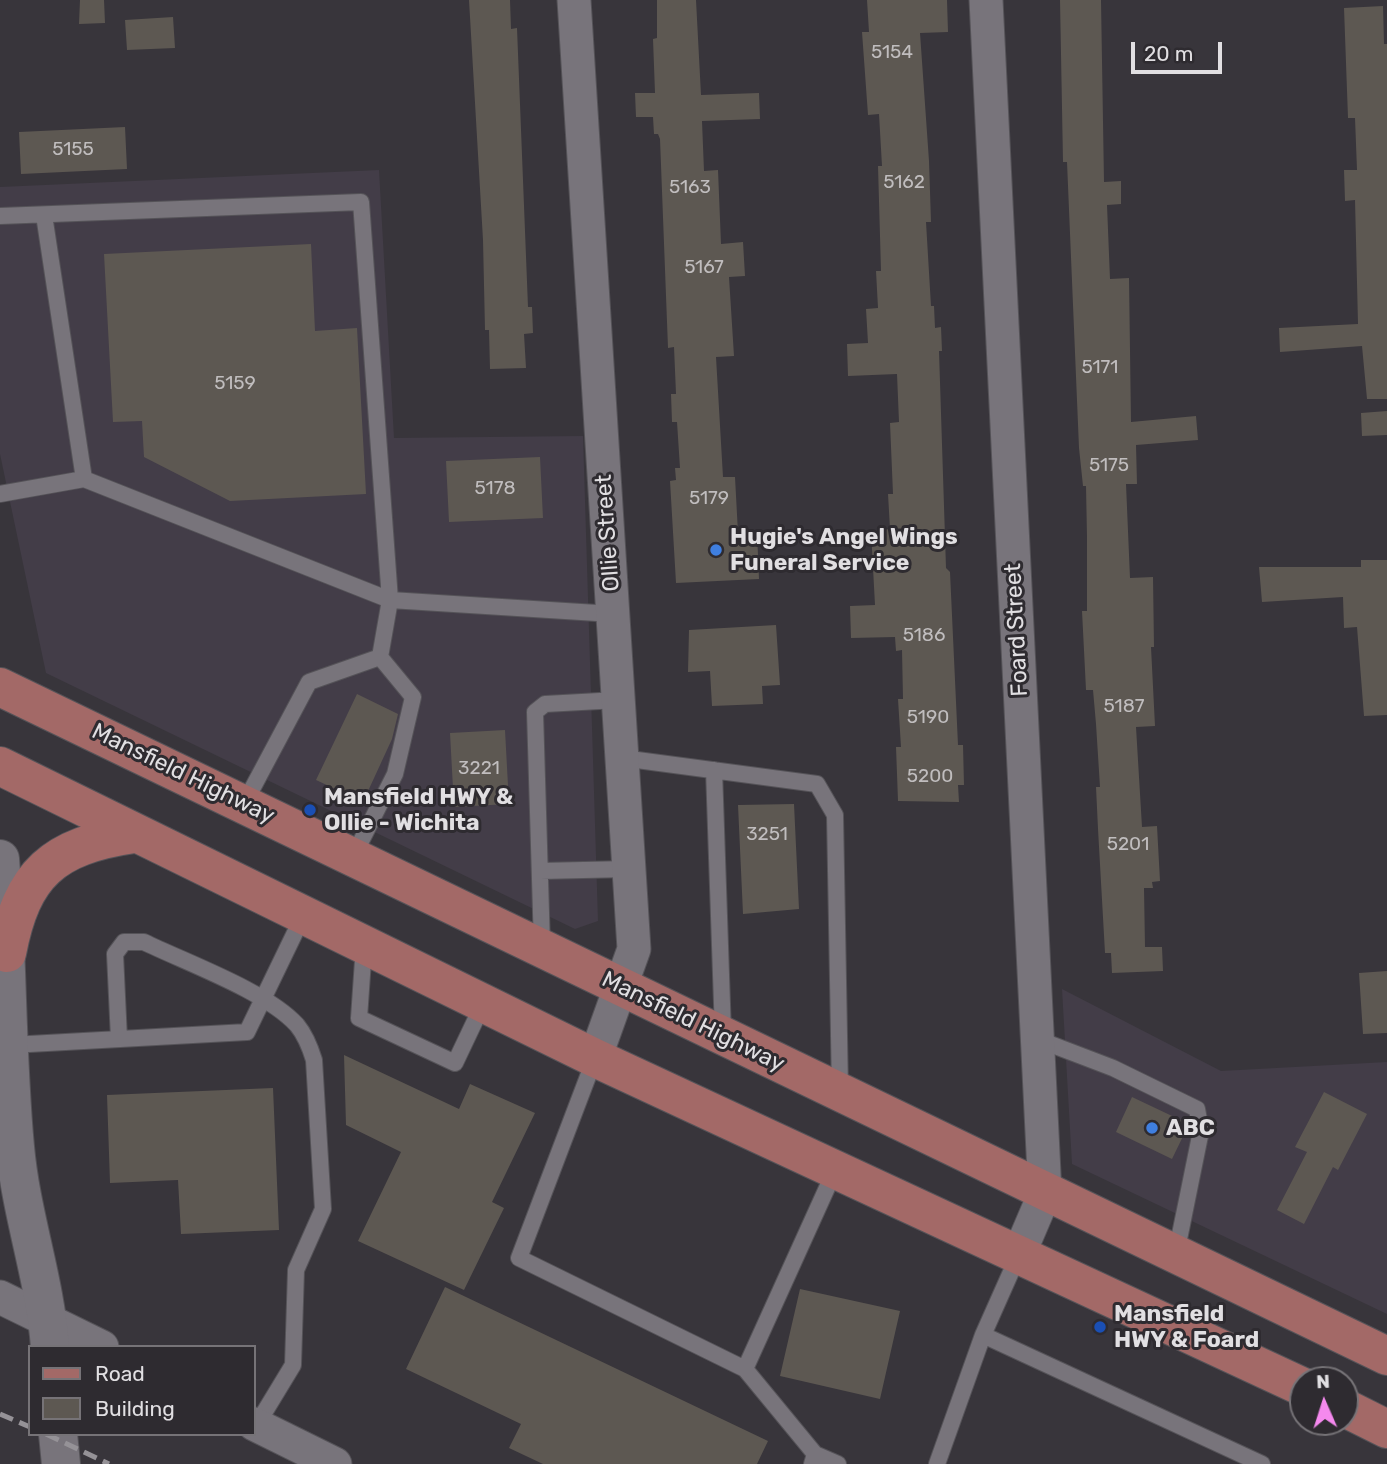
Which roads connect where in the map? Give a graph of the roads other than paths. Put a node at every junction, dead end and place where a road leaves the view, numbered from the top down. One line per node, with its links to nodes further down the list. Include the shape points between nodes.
1 (575, 0): 8 (street, Ollie Street)
2 (986, 0): 30 (street, Foard Street)
3 (44, 215): 4 (lane); 5 (lane); 7 (lane, via 360,202)
4 (0, 216)
5 (84, 479): 6 (lane); 7 (lane)
6 (0, 494)
7 (390, 600): 8 (lane); 9 (lane)
8 (613, 614): 11 (street, Ollie Street)
9 (380, 657): 15 (lane, via 309,682); 17 (lane, via 413,697 395,774)
10 (0, 687): 15 (main road, Mansfield Highway)
11 (618, 700): 12 (street, Ollie Street); 20 (lane, via 545,704 535,712)
12 (622, 758): 14 (lane); 19 (street, Ollie Street)
13 (0, 766): 16 (main road)
14 (714, 770): 28 (lane); 33 (lane, via 817,784 835,815)
15 (244, 804): 17 (main road, Mansfield Highway)
16 (134, 834): 21 (main road); 24 (main road, via 105,838 66,852 35,878 15,913)
17 (353, 857): 23 (main road, Mansfield Highway)
18 (0, 859): 24 (main road)
19 (628, 869): 20 (lane); 25 (street, Ollie Street, via 634,949)
20 (540, 871): 23 (lane)
21 (304, 914): 22 (main road); 26 (lane)
22 (364, 944): 27 (main road); 27 (lane, via 359,1018 455,1063)
23 (542, 949): 25 (main road, Mansfield Highway)
24 (8, 953): 31 (main road)
25 (623, 988): 28 (main road, Mansfield Highway); 32 (street, Ollie Street)
26 (264, 1000): 29 (lane, via 247,1032); 29 (lane, via 144,942 124,942 115,954); 46 (lane, via 296,1024 314,1059 323,1209 296,1270 293,1365)
27 (484, 1003): 32 (main road)
28 (723, 1037): 33 (main road, Mansfield Highway)
29 (119, 1039): 31 (lane)
30 (1037, 1039): 35 (street, Foard Street); 37 (lane, via 1113,1068 1197,1109 1200,1131)
31 (11, 1045): 39 (main road, via 15,1147 26,1228)
32 (595, 1058): 34 (main road); 43 (lane, via 519,1258)
33 (840, 1094): 35 (main road, Mansfield Highway)
34 (836, 1168): 36 (main road); 43 (lane)
35 (1045, 1193): 36 (street, Foard Street); 37 (main road, Mansfield Highway)
36 (1019, 1254): 40 (lane); 44 (main road)
37 (1176, 1254): 42 (main road, Mansfield Highway)
38 (0, 1297): 39 (street)
39 (49, 1334): 41 (street)
40 (984, 1335): 54 (lane); 55 (lane)
41 (94, 1345)
42 (1387, 1356)
43 (745, 1369): 50 (lane)
44 (1289, 1380)
45 (1359, 1415): 48 (main road)
46 (256, 1423)
47 (256, 1425): 52 (street)
48 (1387, 1429)
49 (58, 1436): 51 (main road)
50 (814, 1459): 53 (lane)
51 (61, 1464)
52 (335, 1464)
53 (838, 1464)
54 (937, 1464)
55 (1262, 1464)

